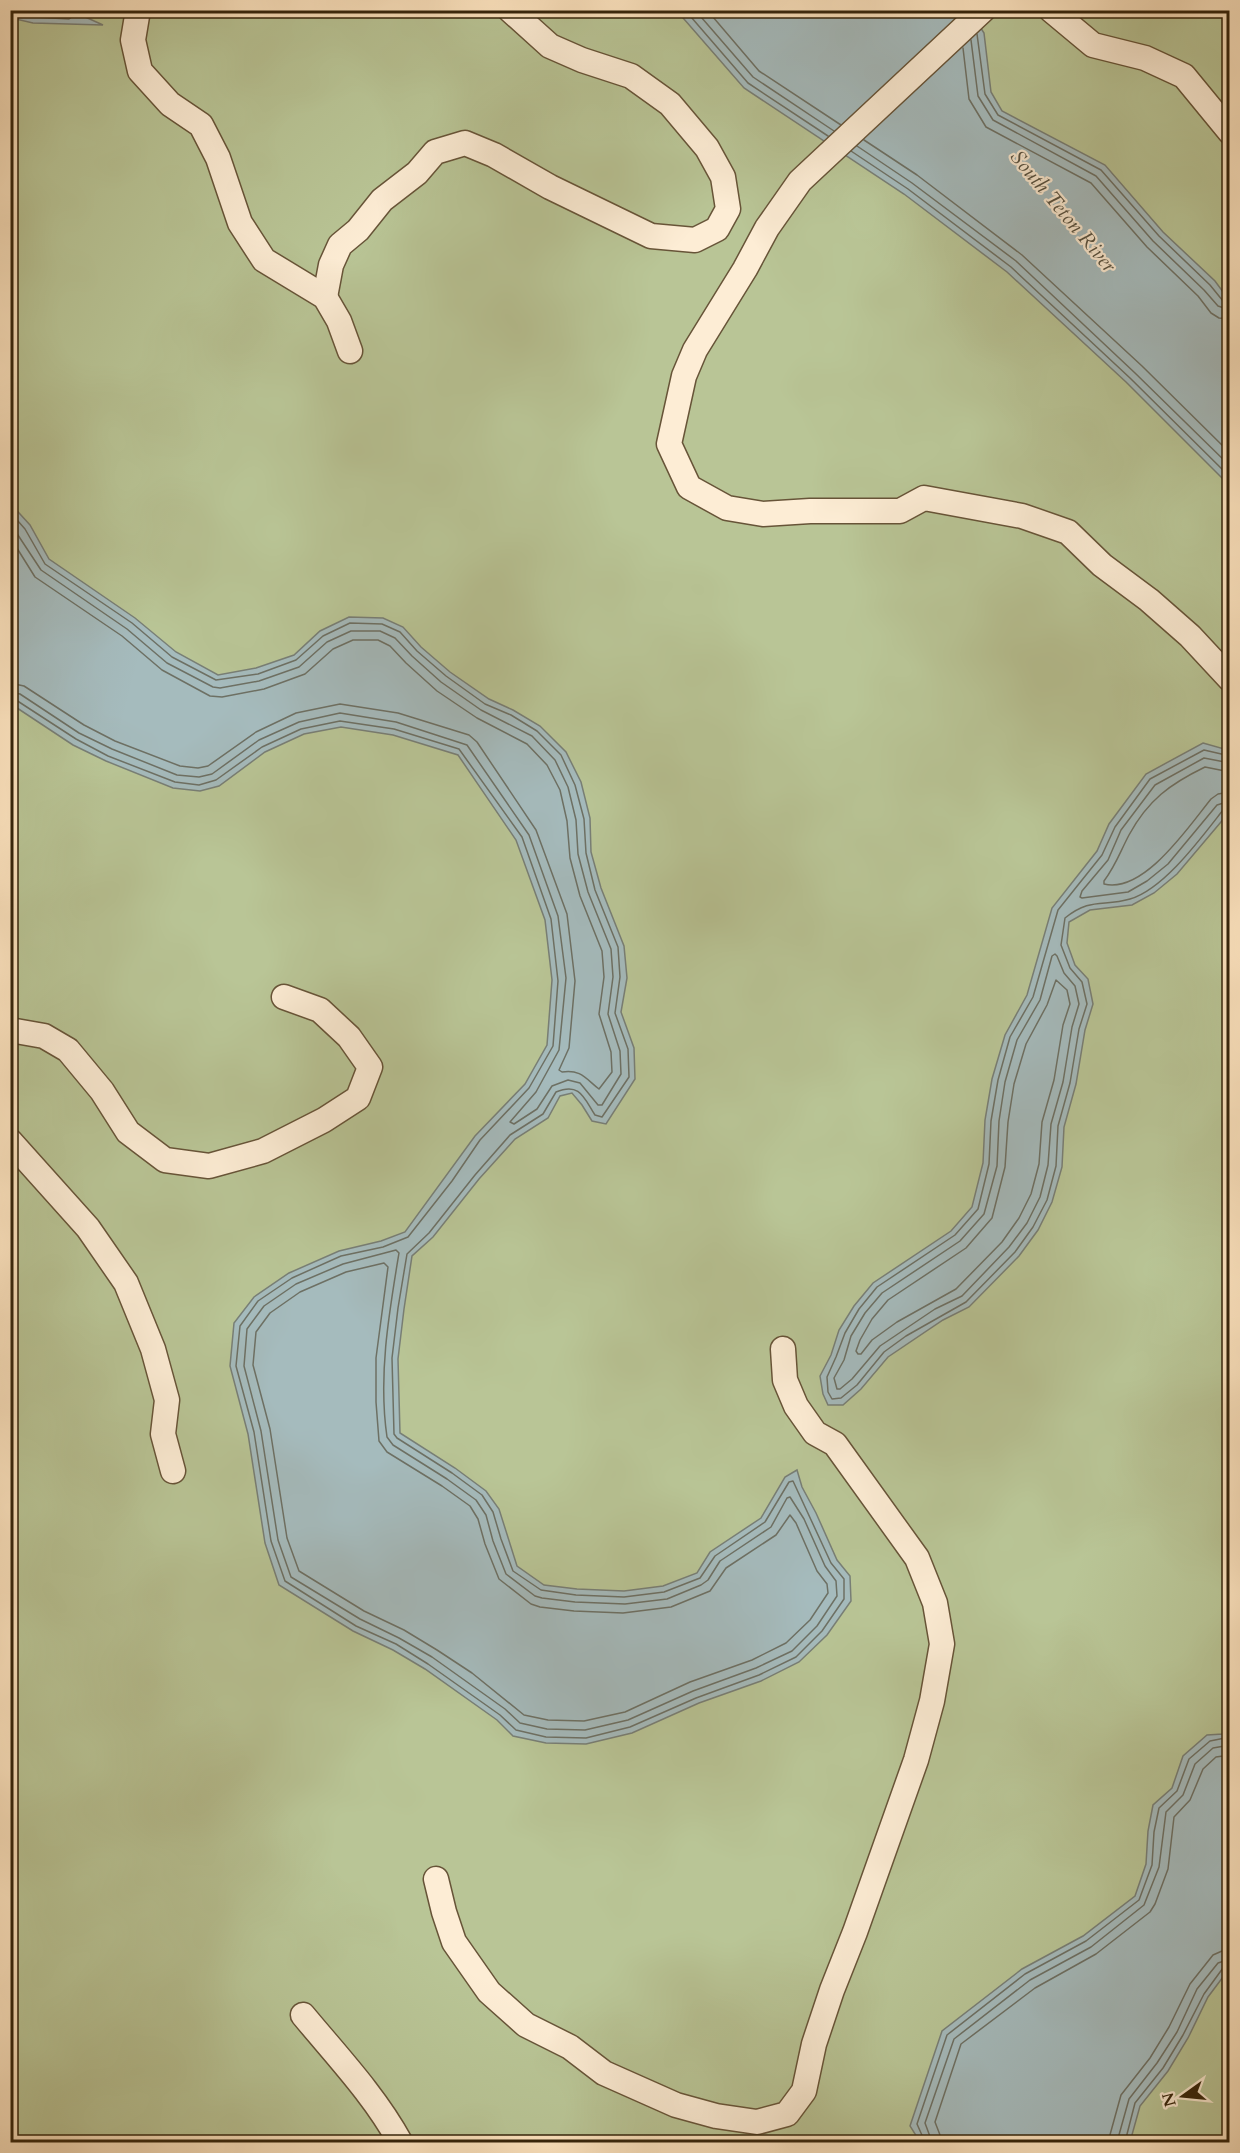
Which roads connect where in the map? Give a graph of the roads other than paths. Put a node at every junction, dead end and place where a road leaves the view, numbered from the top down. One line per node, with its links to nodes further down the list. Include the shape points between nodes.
1 (138, 10): 6 (lane, via 133,40 140,71 170,104 201,125 218,158 240,223 264,260)
2 (510, 10): 6 (lane, via 550,46 632,76 670,104 707,148 723,177 728,209 717,229 695,240 651,236 465,143 435,152 340,245 331,265)
3 (983, 10): 8 (lane, via 800,181 767,228 695,350 684,375 669,444 690,487 727,508 764,514 900,511 924,498 1022,516 1068,532 1102,565 1190,636)
4 (1052, 10): 5 (lane, via 1093,45 1145,58 1184,76)
5 (1230, 132)
6 (325, 297): 7 (lane)
7 (350, 351)
8 (1230, 679)
9 (284, 997): 10 (lane, via 320,1010 349,1037 370,1067 358,1098 263,1151 209,1166 165,1160 128,1132 102,1091 68,1050 44,1036)
10 (10, 1030)
11 (10, 1142): 13 (lane, via 88,1228 126,1283 153,1349 167,1400 163,1434)
12 (783, 1349): 14 (lane, via 785,1380 795,1406 814,1433 835,1444 917,1558 935,1603 942,1644 916,1760 832,1990 804,2091 787,2114 757,2122 676,2105 604,2073 570,2047 526,2025 489,1992 454,1942)
13 (173, 1471)
14 (436, 1879)
15 (303, 2015): 16 (lane, via 351,2072)
16 (400, 2142)

